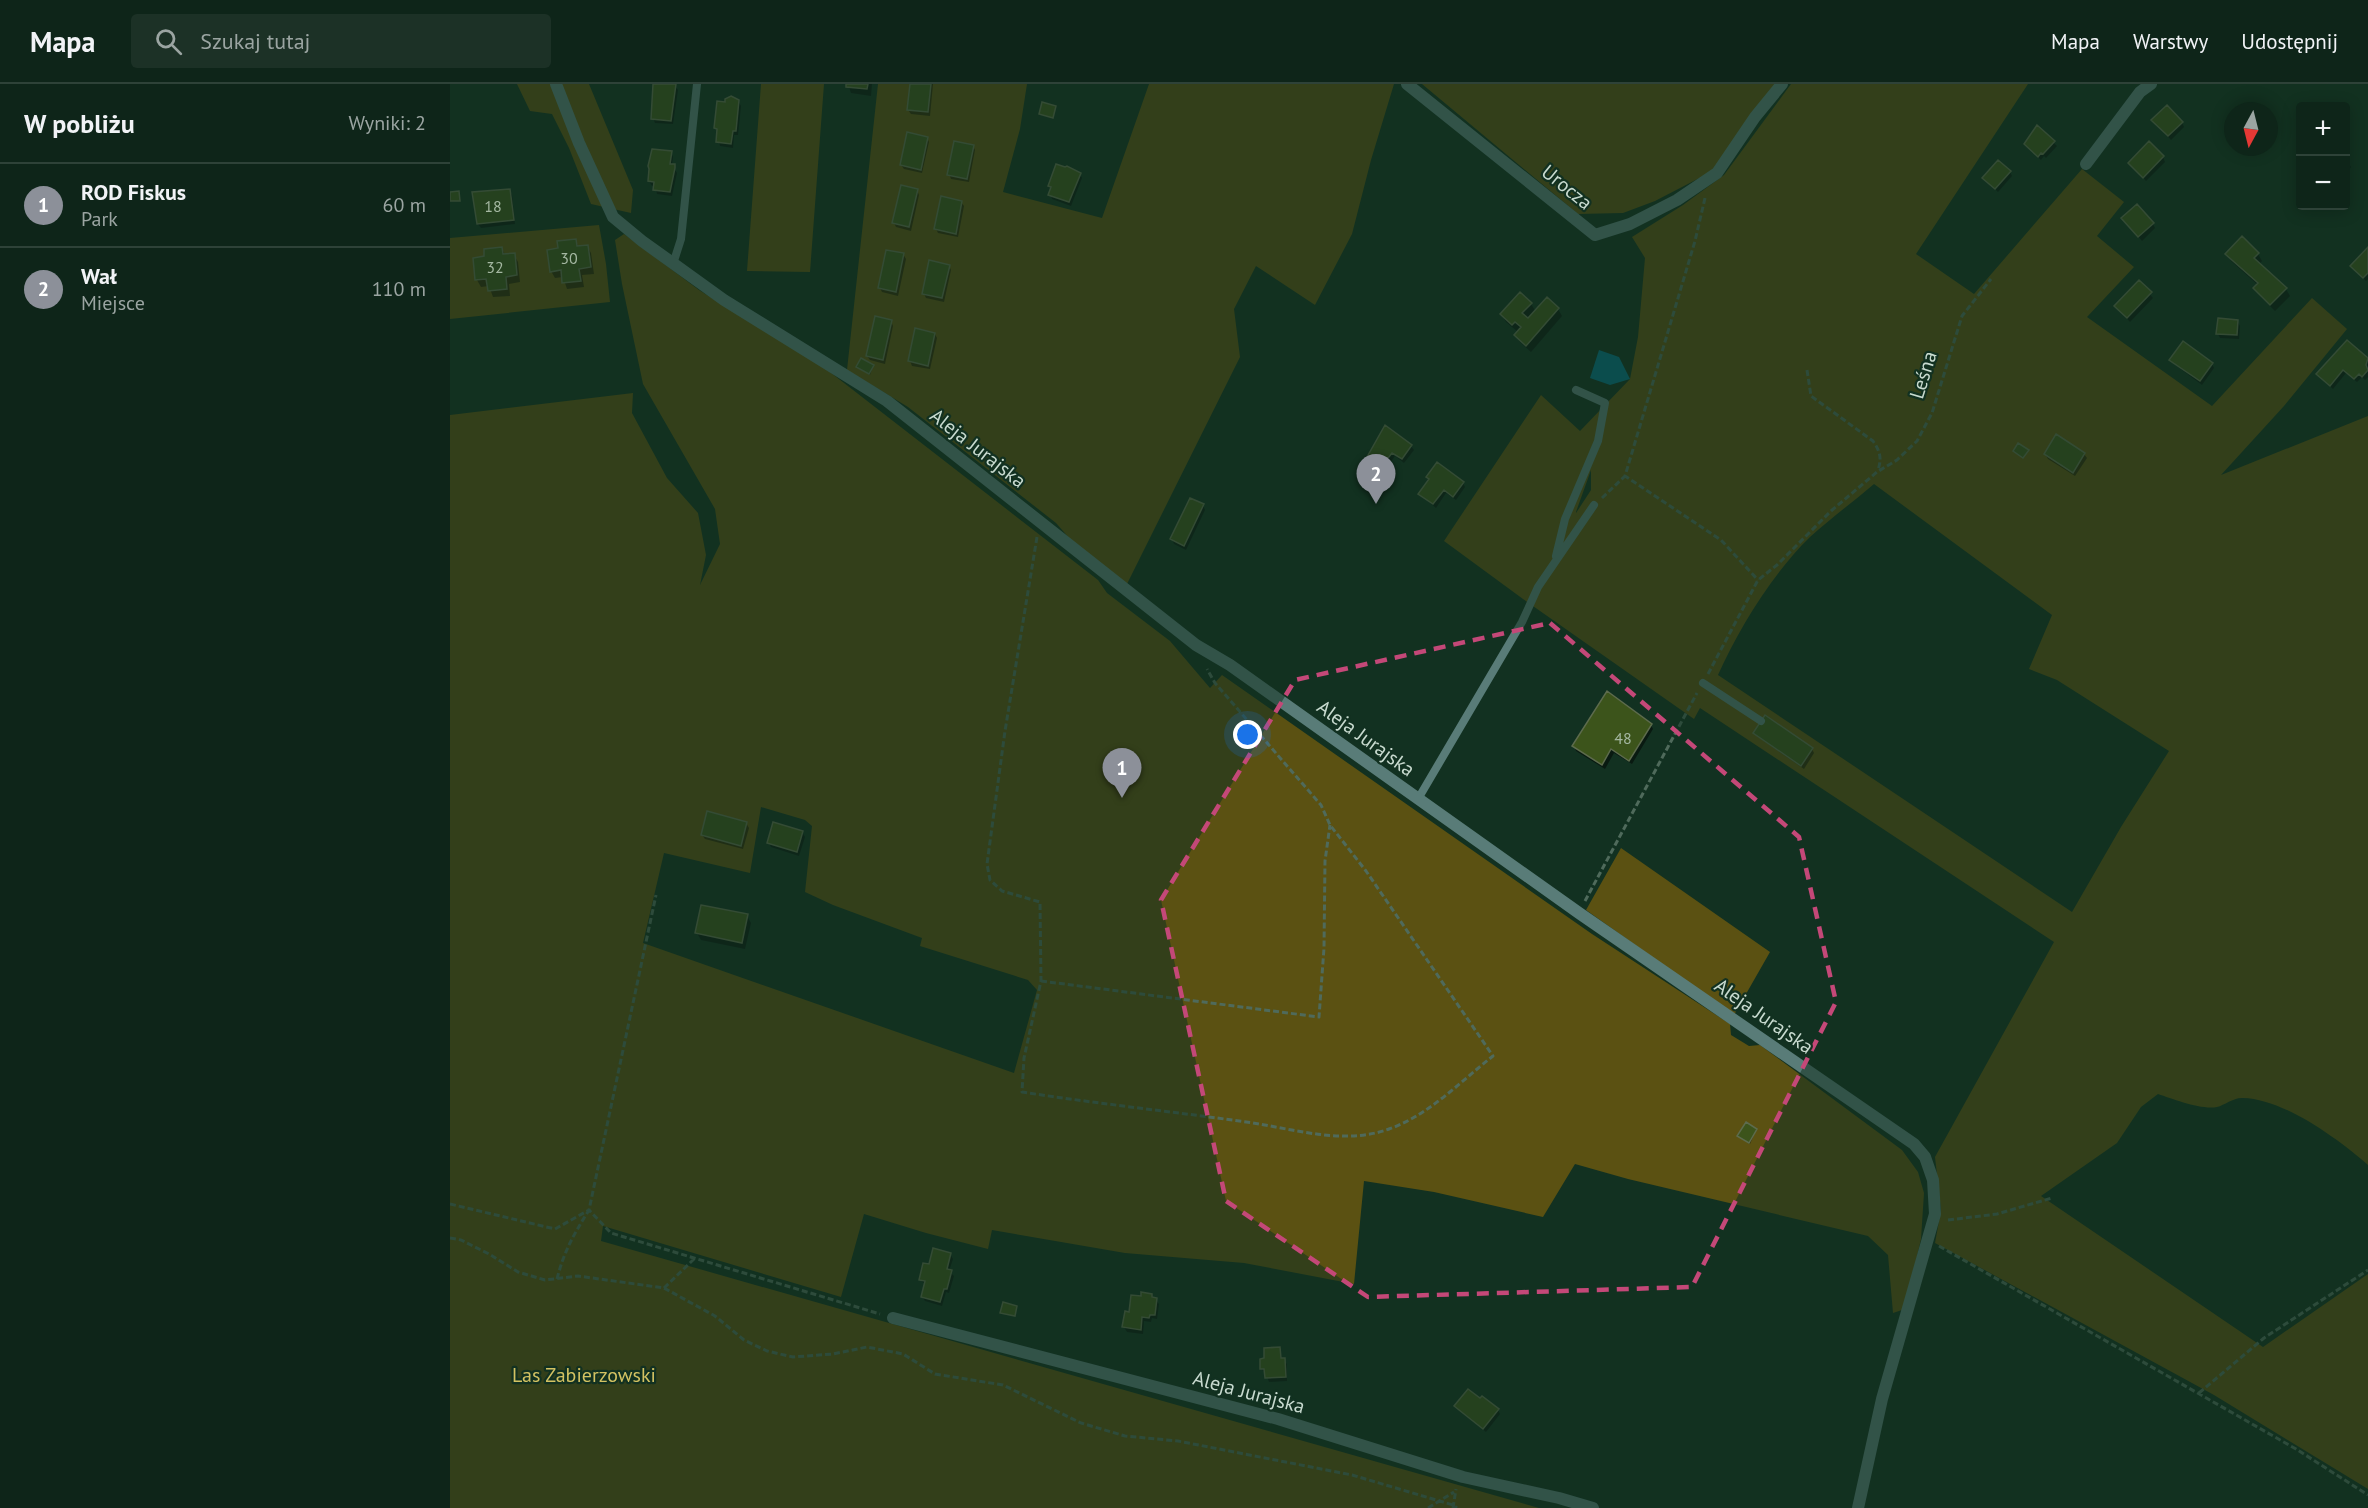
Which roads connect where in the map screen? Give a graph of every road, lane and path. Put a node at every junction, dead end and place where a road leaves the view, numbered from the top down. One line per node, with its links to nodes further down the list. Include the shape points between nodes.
1 (556, 84): 8 (street, Aleja Jurajska, via 613,217)
2 (698, 84): 8 (lane, via 681,239)
3 (1407, 84): 4 (street, Urocza, via 1595,235 1630,224 1677,200 1717,173)
4 (1782, 84)
5 (2151, 84): 6 (street, via 2140,92)
6 (2086, 164)
7 (1705, 196): 12 (path)
8 (673, 264): 14 (street, Aleja Jurajska, via 887,401)
9 (1991, 279): 10 (path, Leśna, via 1962,316 1932,413 1917,441 1877,472 1881,460 1873,441 1810,396)
10 (1806, 370)
11 (1576, 390): 15 (lane, via 1605,403 1598,441 1565,519)
12 (1625, 476): 13 (path); 16 (path, via 1721,540)
13 (1594, 505): 15 (lane)
14 (1040, 522): 17 (street, Aleja Jurajska); 23 (path, via 987,864 990,880 1002,891 1040,902)
15 (1555, 562): 20 (lane)
16 (1758, 580)
17 (1196, 645): 20 (street, Aleja Jurajska, via 1230,664); 21 (path, via 1215,683 1321,805)
18 (1703, 682): 19 (lane)
19 (1761, 721)
20 (1418, 799): 27 (street, Aleja Jurajska, via 1914,1144 1925,1157 1933,1180)
21 (1330, 825): 23 (path, via 1324,871 1319,1017); 23 (path, via 1493,1056 1417,1117 1387,1130 1355,1136 1310,1135 1022,1092 1024,1058)
22 (657, 895): 26 (path)
23 (1041, 981)
24 (2052, 1198): 27 (path, via 1997,1214)
25 (450, 1203): 26 (path, via 555,1229)
26 (589, 1210): 30 (path, via 611,1233); 32 (path, via 562,1256)
27 (1933, 1222): 29 (street, Aleja Jurajska)
28 (450, 1238): 32 (path, via 489,1254 518,1272 545,1280)
29 (1929, 1241): 35 (path); 42 (street, Aleja Jurajska, via 1882,1399)
30 (694, 1259): 33 (path); 34 (path)
31 (2368, 1270): 35 (path, via 2265,1338)
32 (557, 1279): 33 (path, via 578,1276)
33 (664, 1288): 38 (path, via 766,1351 792,1357 867,1347 903,1354 935,1374 1003,1385 1081,1423 1114,1433 1178,1441 1352,1475)
34 (893, 1318): 41 (street, Aleja Jurajska, via 1278,1419 1463,1477)
35 (2199, 1393): 37 (path)
36 (1454, 1492): 38 (path)
37 (2368, 1495)
38 (1441, 1501): 39 (path); 40 (path)
39 (1454, 1507)
40 (1428, 1508)
41 (1593, 1508)
42 (1858, 1508)

